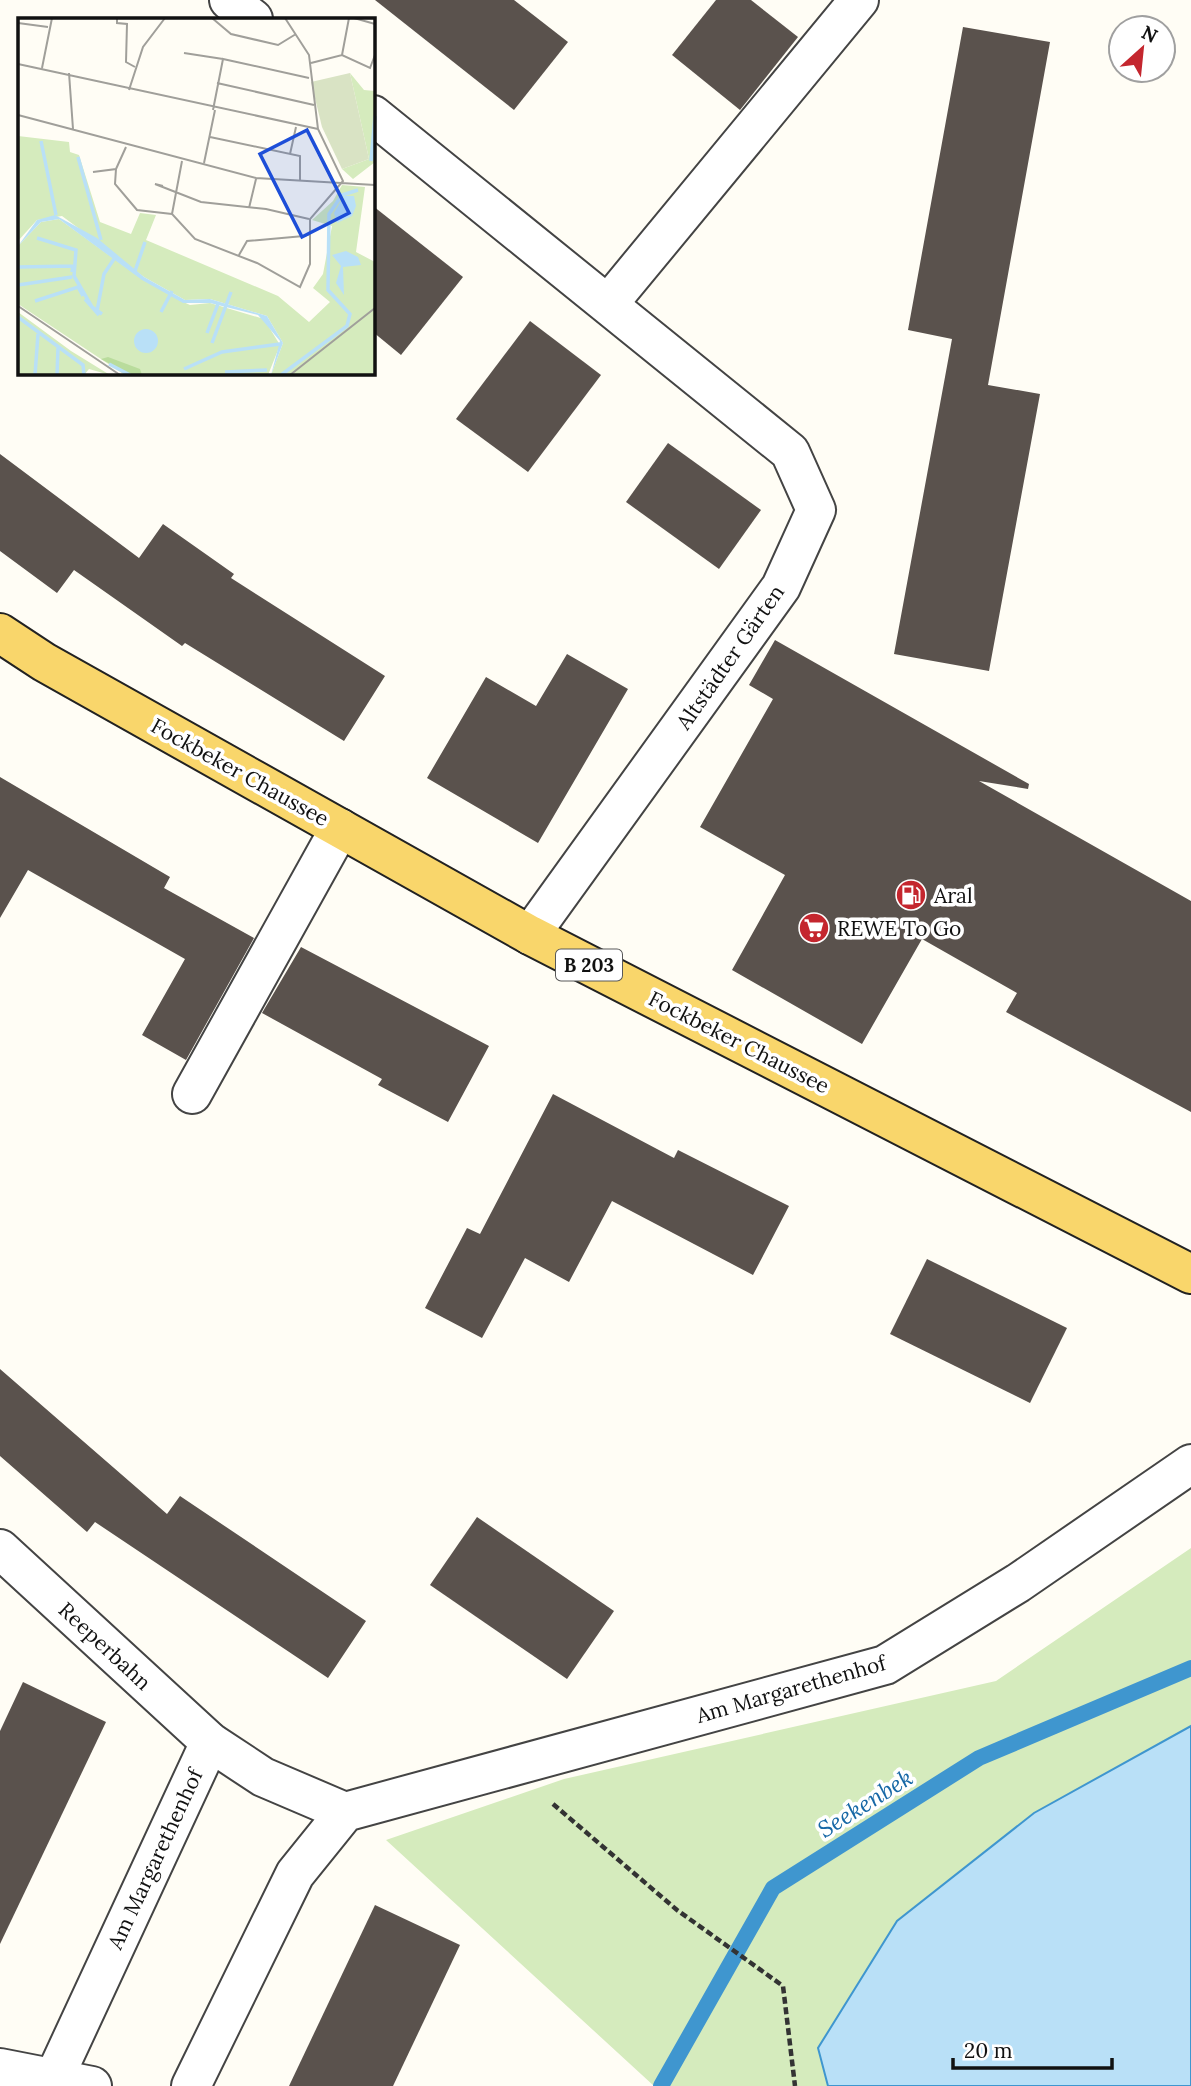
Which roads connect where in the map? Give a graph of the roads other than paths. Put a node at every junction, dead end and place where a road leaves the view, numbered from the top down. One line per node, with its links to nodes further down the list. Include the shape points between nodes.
1 (229, 0): 3 (street)
2 (859, 0): 5 (street)
3 (252, 18)
4 (374, 116): 5 (street, Altstädter Gärten)
5 (609, 303): 8 (street, Altstädter Gärten, via 790,452 816,510 781,587)
6 (0, 633): 7 (main road, Fockbeker Chaussee / B 203)
7 (340, 828): 8 (main road, Fockbeker Chaussee / B 203); 9 (street)
8 (530, 935): 10 (main road, Fockbeker Chaussee / B 203)
9 (192, 1094)
10 (1191, 1274)
11 (1191, 1464): 14 (street, Am Margarethenhof, via 1018,1583 885,1665)
12 (0, 1549): 13 (street, Reeperbahn)
13 (210, 1742): 14 (street, Am Margarethenhof, via 263,1777); 16 (street, Am Margarethenhof)
14 (345, 1812): 18 (street, via 295,1874)
15 (0, 2068): 16 (street)
16 (54, 2078): 17 (street)
17 (92, 2086)
18 (191, 2086)

